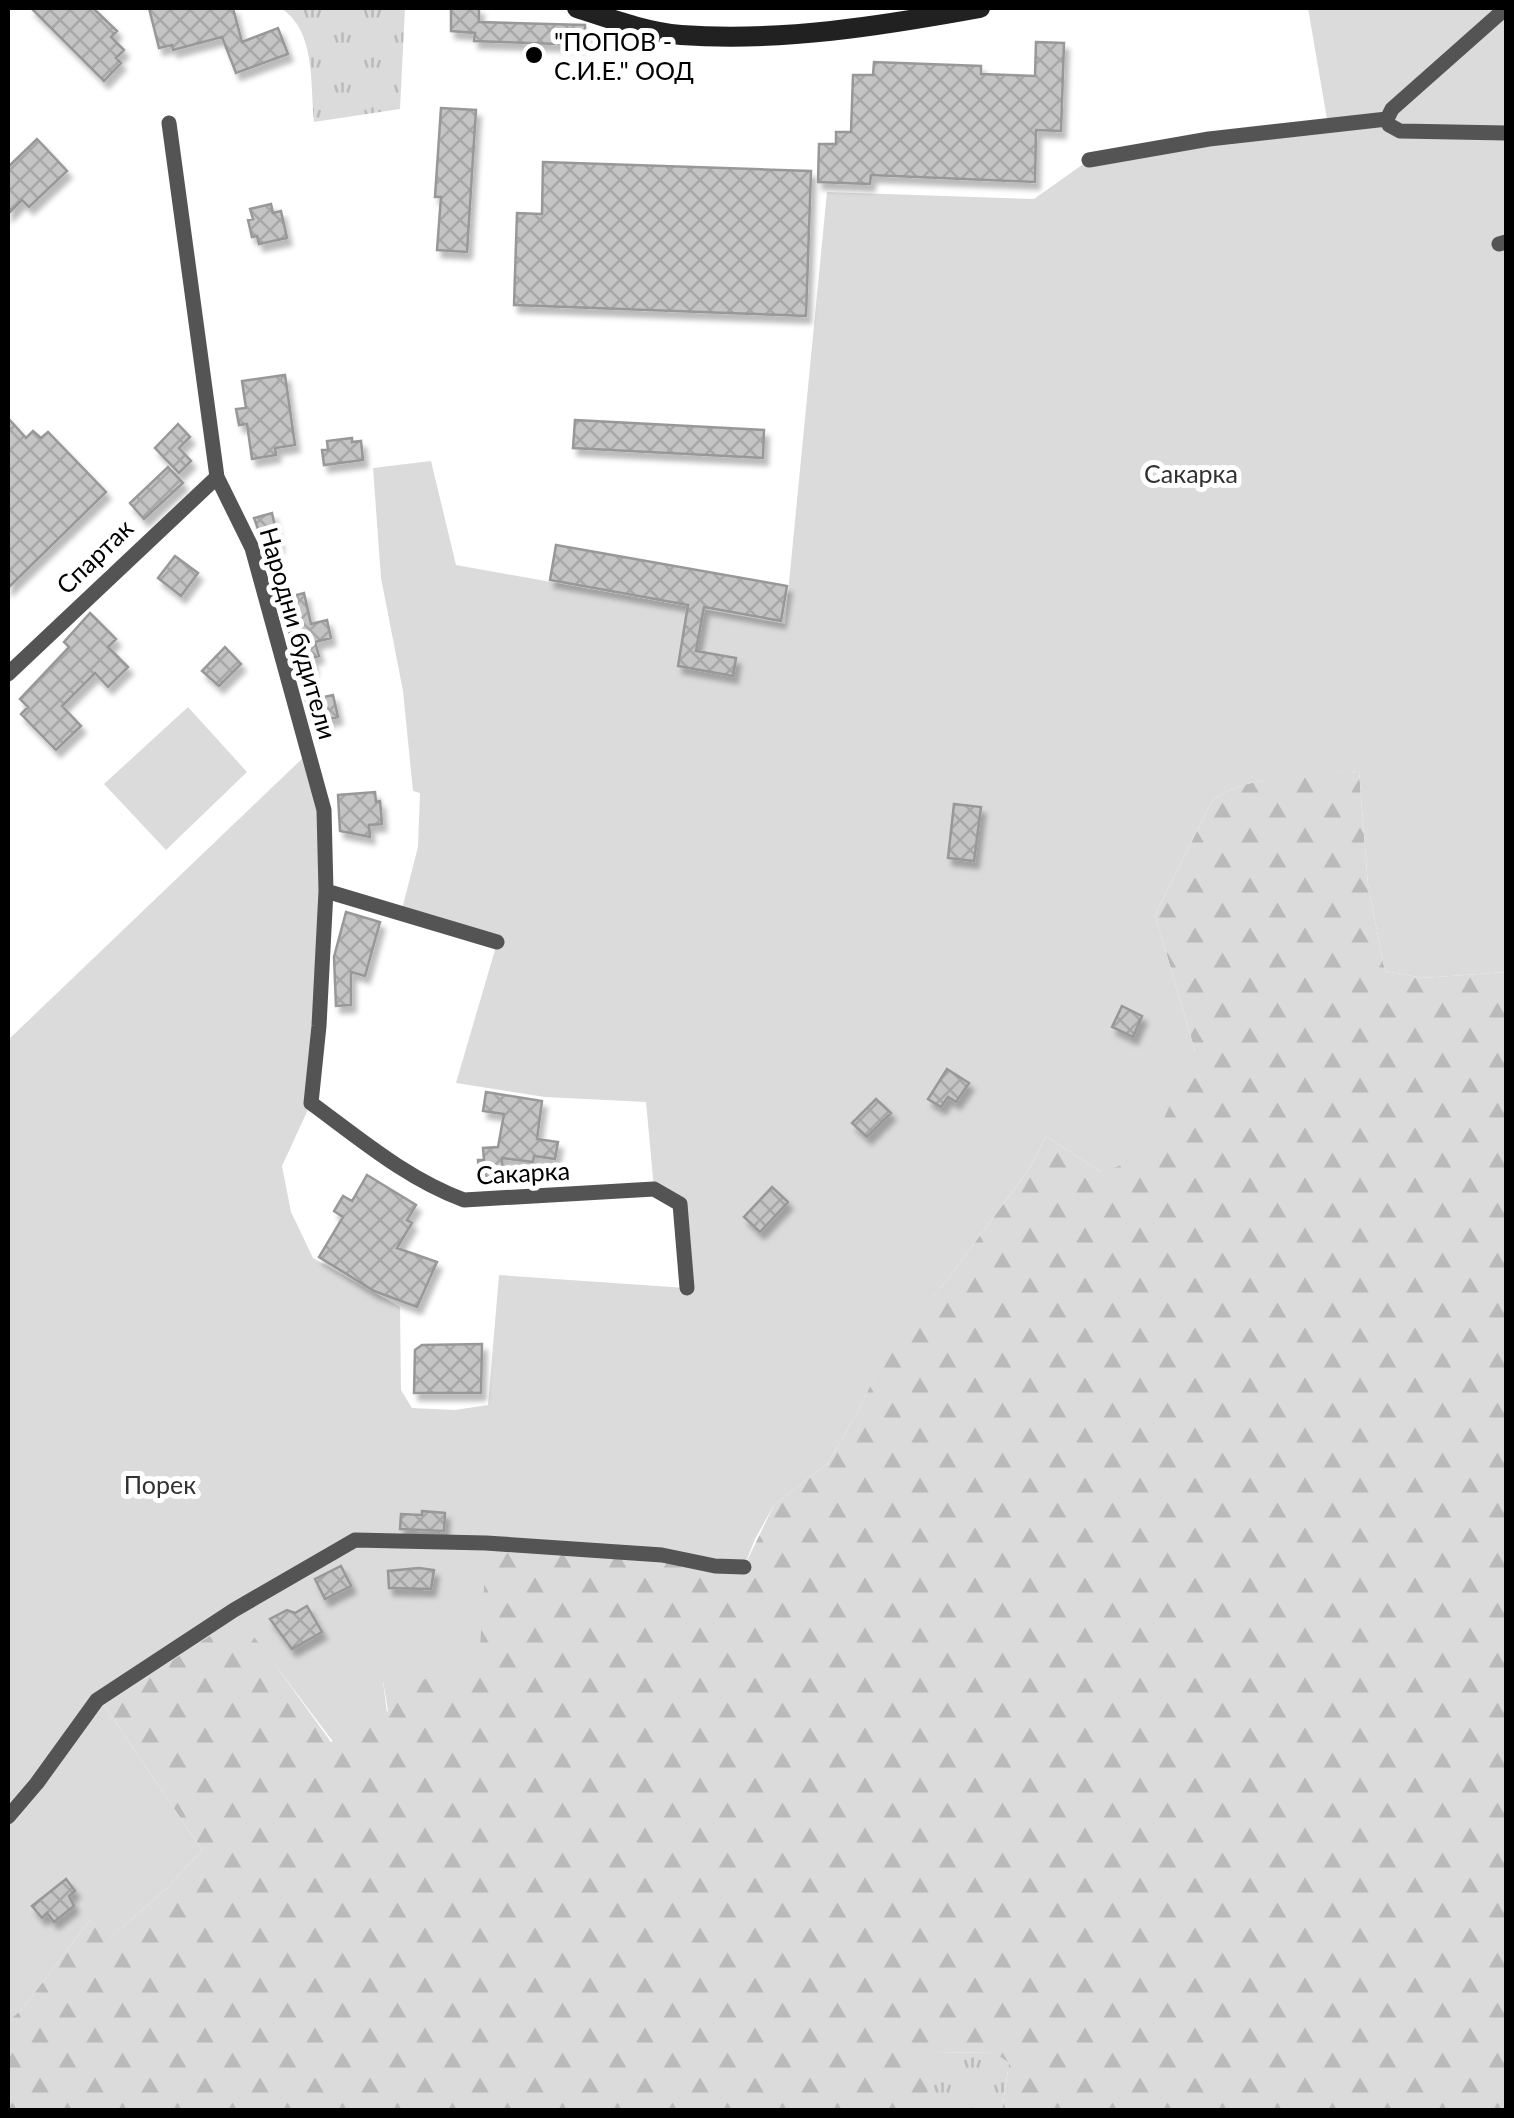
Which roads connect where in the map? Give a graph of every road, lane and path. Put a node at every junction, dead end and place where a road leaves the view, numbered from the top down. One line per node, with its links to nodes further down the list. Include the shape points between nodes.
1 (578, 8): 2 (main road, via 679,34 731,35 821,34)
2 (980, 8)
3 (1506, 8): 4 (street)
4 (1387, 119): 6 (street, via 1400,131); 7 (street, via 1209,138)
5 (169, 123): 8 (street, Народни будители)
6 (1506, 133)
7 (1089, 160)
8 (217, 477): 9 (street, Спартак); 10 (street, Народни будители, via 252,548 293,692 324,810)
9 (8, 674)
10 (326, 891): 11 (street); 12 (street, Народни будители)
11 (497, 942)
12 (310, 1103): 13 (street, Сакарка, via 403,1170 464,1200 654,1189 680,1204)
13 (687, 1288)
14 (744, 1567): 15 (street, via 506,1544 355,1540 97,1700)
15 (8, 1816)

